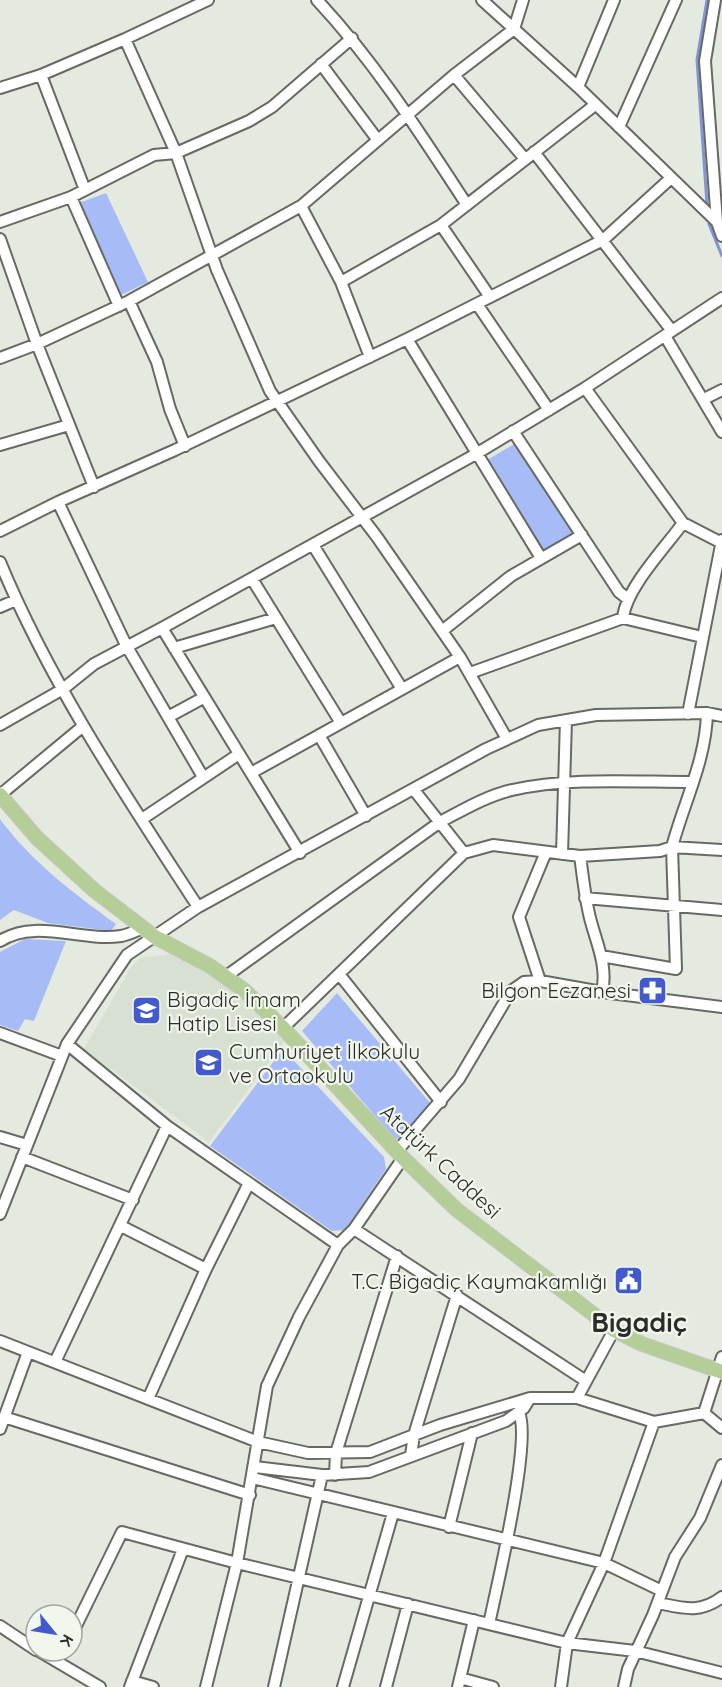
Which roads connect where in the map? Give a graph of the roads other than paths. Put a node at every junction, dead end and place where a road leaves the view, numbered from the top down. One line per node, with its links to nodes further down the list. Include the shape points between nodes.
1 (208, 0): 10 (street)
2 (317, 0): 9 (street)
3 (482, 0): 8 (street)
4 (523, 0): 8 (street)
5 (614, 0): 14 (street)
6 (676, 0): 18 (street)
7 (716, 0): 29 (street, via 705,61)
8 (514, 30): 13 (street); 14 (street)
9 (352, 38): 11 (street); 17 (street)
10 (125, 39): 12 (street); 21 (street)
11 (321, 64): 19 (street); 21 (street, via 259,116)
12 (41, 75): 15 (street); 24 (street)
13 (454, 75): 17 (street); 22 (street)
14 (578, 87): 16 (street)
15 (0, 88)
16 (595, 105): 18 (street); 20 (street)
17 (408, 114): 19 (street); 26 (street)
18 (619, 128): 23 (street)
19 (377, 139): 27 (street)
20 (534, 152): 22 (street); 33 (street)
21 (176, 153): 24 (street, via 154,155); 34 (street)
22 (525, 159): 26 (street)
23 (671, 178): 29 (street); 33 (street)
24 (85, 190): 25 (street)
25 (71, 198): 28 (street); 38 (street)
26 (467, 205): 30 (street)
27 (301, 206): 34 (street); 35 (street)
28 (0, 222)
29 (717, 222): 31 (street)
30 (441, 225): 35 (street); 36 (street)
31 (722, 236)
32 (0, 239): 42 (street)
33 (603, 240): 36 (street); 40 (street)
34 (214, 255): 38 (street); 48 (street, via 217,270)
35 (340, 282): 43 (street)
36 (490, 297): 39 (street)
37 (722, 298): 40 (street)
38 (124, 303): 42 (street); 54 (street, via 157,362)
39 (477, 304): 41 (street); 49 (street)
40 (668, 334): 45 (street); 47 (street)
41 (407, 339): 43 (street); 55 (street)
42 (37, 344): 44 (street); 50 (street)
43 (370, 357): 48 (street)
44 (0, 358)
45 (585, 388): 49 (street); 59 (street)
46 (722, 390): 47 (street)
47 (704, 399): 52 (street)
48 (276, 401): 54 (street); 58 (street)
49 (549, 410): 51 (street)
50 (69, 426): 53 (street); 56 (street)
51 (513, 432): 55 (street); 61 (street)
52 (722, 432)
53 (0, 446)
54 (185, 446): 56 (street)
55 (476, 454): 58 (street); 64 (street)
56 (94, 487): 57 (street)
57 (58, 502): 60 (street); 75 (street)
58 (361, 519): 63 (street); 73 (street)
59 (683, 523): 62 (street); 67 (street)
60 (0, 531)
61 (582, 535): 64 (street); 67 (street, via 619,592)
62 (721, 542): 74 (street)
63 (313, 545): 66 (street); 80 (street)
64 (541, 558): 73 (street, via 511,576)
65 (0, 562): 68 (street)
66 (252, 579): 70 (street); 72 (street)
67 (628, 599): 71 (street)
68 (16, 600): 69 (street); 79 (street)
69 (0, 607)
70 (276, 618): 76 (street); 87 (street)
71 (623, 618): 74 (street); 78 (street)
72 (162, 628): 75 (street); 76 (street)
73 (442, 631): 77 (street)
74 (702, 637): 83 (street)
75 (126, 645): 79 (street); 85 (street)
76 (174, 648): 81 (street)
77 (460, 657): 78 (street); 80 (street)
78 (471, 673): 91 (street)
79 (63, 689): 88 (street); 89 (street)
80 (402, 689): 87 (street)
81 (203, 698): 85 (street); 92 (street)
82 (707, 713): 83 (street); 84 (street); 96 (street, via 706,739)
83 (688, 714): 86 (street, via 596,715)
84 (722, 716)
85 (168, 717): 94 (street)
86 (566, 720): 91 (street, via 538,725); 95 (street)
87 (341, 723): 90 (street)
88 (0, 725)
89 (82, 727): 98 (street); 100 (street)
90 (319, 735): 93 (street); 99 (street)
91 (507, 739): 97 (street)
92 (239, 754): 93 (street); 94 (street)
93 (251, 773): 105 (street)
94 (203, 777): 100 (street)
95 (566, 782): 96 (street); 101 (street, via 511,790); 107 (street)
96 (693, 782): 102 (street)
97 (414, 790): 99 (street); 101 (street)
98 (0, 795): 113 (main road, Atatürk Caddesi, via 63,863)
99 (366, 816): 105 (street)
100 (142, 819): 111 (street)
101 (440, 822): 106 (street); 117 (street)
102 (672, 847): 103 (street); 108 (street); 110 (street)
103 (722, 850)
104 (546, 852): 106 (street, via 493,845); 107 (street); 118 (street, via 519,917)
105 (300, 853): 111 (street)
106 (464, 853): 116 (street)
107 (562, 854): 108 (street)
108 (580, 856): 109 (street)
109 (585, 898): 110 (street); 115 (street)
110 (675, 906): 112 (street); 115 (street, via 676,969)
111 (198, 907): 113 (street)
112 (722, 910)
113 (149, 933): 114 (street, via 108,937 26,930); 117 (main road, Atatürk Caddesi); 123 (street, via 127,956)
114 (0, 940)
115 (601, 956): 119 (street)
116 (339, 974): 121 (street); 125 (street)
117 (225, 977): 121 (main road, Atatürk Caddesi)
118 (540, 981): 119 (street); 125 (street, via 524,982 511,991)
119 (602, 992): 120 (street)
120 (722, 1007)
121 (283, 1028): 129 (main road, Atatürk Caddesi)
122 (0, 1033): 124 (street)
123 (67, 1044): 124 (street); 126 (street)
124 (62, 1056): 128 (street)
125 (441, 1102): 129 (street)
126 (167, 1126): 131 (street); 132 (street)
127 (0, 1137): 128 (street)
128 (27, 1145): 130 (street)
129 (400, 1155): 135 (street); 140 (main road, Atatürk Caddesi, via 457,1210)
130 (22, 1157): 132 (street); 133 (street)
131 (249, 1184): 136 (street); 138 (street)
132 (133, 1200): 134 (street)
133 (0, 1214)
134 (121, 1226): 138 (street); 143 (street)
135 (354, 1229): 136 (street); 137 (street)
136 (338, 1245): 157 (street, via 267,1386)
137 (397, 1256): 139 (street); 158 (street)
138 (206, 1269): 148 (street)
139 (457, 1295): 145 (street); 156 (street)
140 (614, 1330): 144 (main road, Atatürk Caddesi, via 642,1344); 145 (street)
141 (0, 1341): 142 (street)
142 (28, 1352): 143 (street); 151 (street)
143 (55, 1362): 148 (street)
144 (721, 1366): 150 (street)
145 (586, 1381): 147 (street)
146 (530, 1398): 147 (street); 149 (street); 156 (street)
147 (577, 1398): 152 (street)
148 (148, 1399): 157 (street)
149 (519, 1413): 155 (street); 168 (street, via 523,1435)
150 (704, 1413): 152 (street); 153 (street)
151 (4, 1417): 154 (street); 165 (street)
152 (654, 1422): 171 (street)
153 (722, 1428)
154 (0, 1429)
155 (472, 1433): 159 (street); 167 (street)
156 (414, 1435): 158 (street, via 377,1450); 159 (street)
157 (258, 1442): 158 (street, via 295,1452); 161 (street)
158 (336, 1453): 163 (street)
159 (411, 1455): 163 (street, via 379,1470)
160 (722, 1465): 173 (street)
161 (254, 1472): 162 (street); 164 (street); 165 (street)
162 (322, 1475): 163 (street); 164 (street)
163 (335, 1475)
164 (316, 1494): 166 (street); 172 (street)
165 (250, 1495): 170 (street)
166 (393, 1513): 167 (street); 174 (street)
167 (449, 1527): 168 (street)
168 (507, 1539): 171 (street); 180 (street)
169 (183, 1549): 170 (street); 178 (street, via 122,1532); 188 (street)
170 (237, 1563): 172 (street); 191 (street)
171 (604, 1563): 173 (street); 183 (street)
172 (298, 1578): 174 (street); 192 (street)
173 (662, 1591): 176 (street)
174 (370, 1594): 177 (street); 193 (street)
175 (722, 1597): 176 (street, via 702,1609)
176 (658, 1603): 184 (street)
177 (408, 1604): 179 (street); 194 (street)
178 (84, 1610)
179 (474, 1620): 180 (street); 187 (street)
180 (489, 1624): 183 (street)
181 (0, 1626): 182 (street)
182 (24, 1642)
183 (567, 1642): 184 (street); 196 (street)
184 (635, 1651): 186 (street); 197 (street)
185 (60, 1663): 189 (street)
186 (722, 1673)
187 (459, 1683): 195 (street)
188 (131, 1684): 190 (street)
189 (100, 1687)
190 (153, 1687)
191 (206, 1687)
192 (274, 1687)
193 (343, 1687)
194 (386, 1687)
195 (493, 1687)
196 (561, 1687)
197 (624, 1687)

